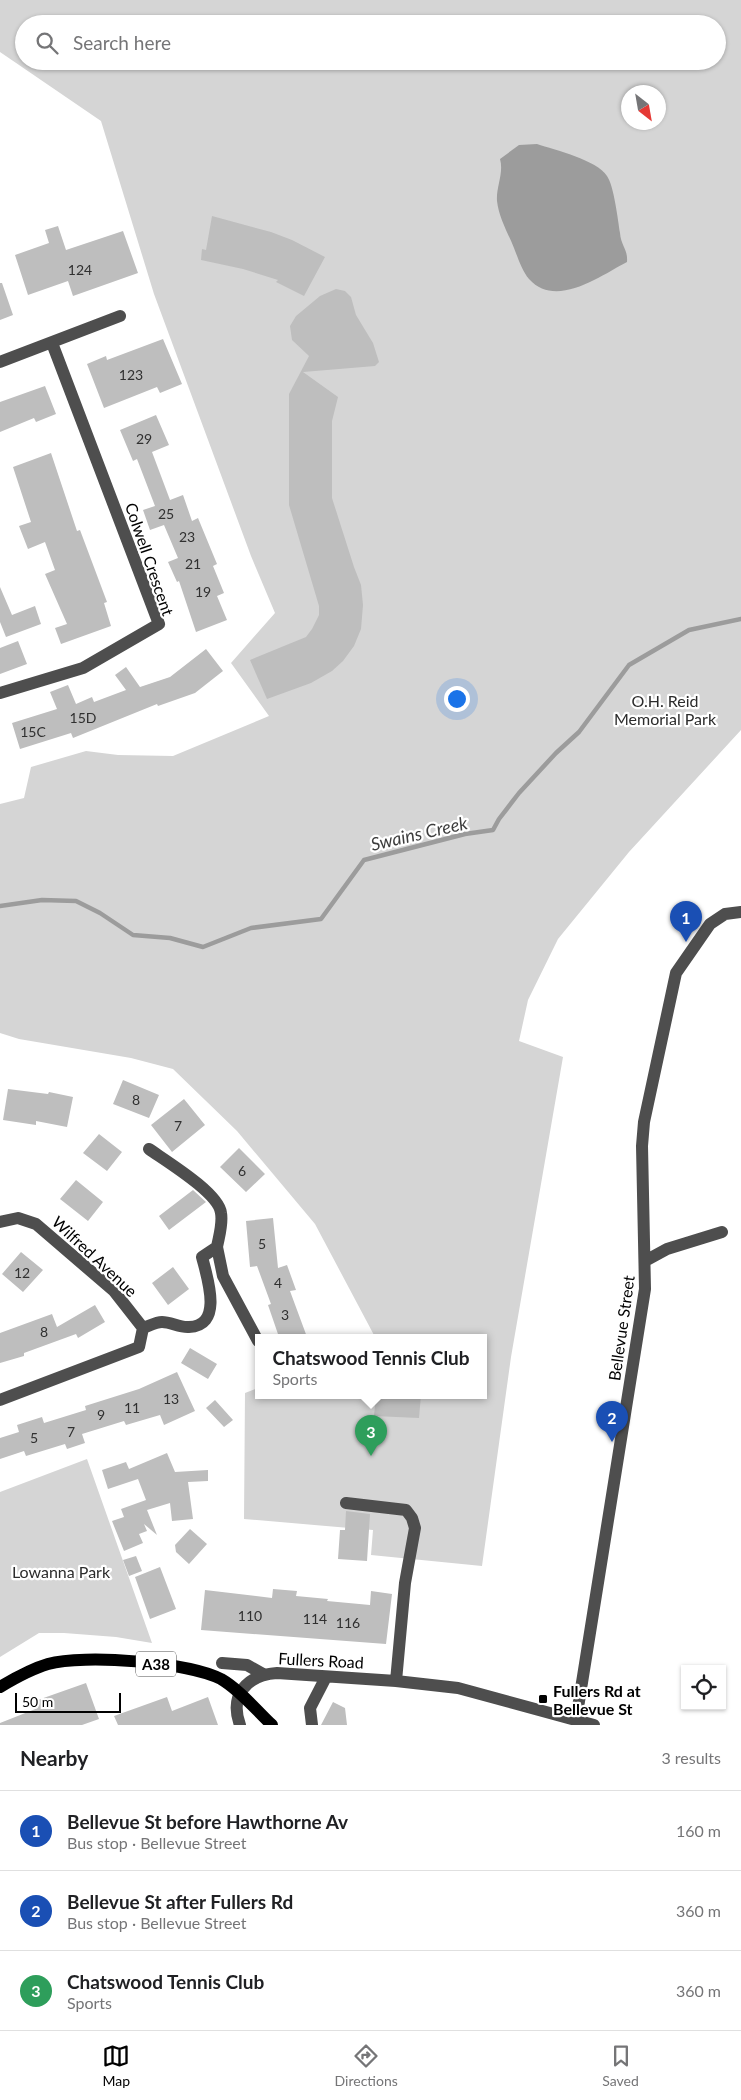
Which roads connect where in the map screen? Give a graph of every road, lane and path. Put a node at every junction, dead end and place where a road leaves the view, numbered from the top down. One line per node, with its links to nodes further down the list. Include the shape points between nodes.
1 (120, 316): 2 (street)
2 (52, 343): 3 (street); 4 (street, Colwell Crescent, via 159,624 83,668)
3 (0, 362)
4 (0, 693)
5 (741, 912): 10 (street, Bellevue Street, via 725,914 710,924 680,965 673,983 643,1134)
6 (149, 1149): 9 (street, via 209,1192 221,1210)
7 (0, 1222): 11 (street, Wilfred Avenue, via 18,1218 36,1224 114,1291)
8 (722, 1232): 10 (street, via 668,1249)
9 (217, 1247): 11 (street, via 202,1257 212,1296 210,1312 203,1322 190,1328 161,1322); 12 (street, via 223,1276)
10 (645, 1261): 21 (street, Bellevue Street, via 634,1363)
11 (143, 1328): 13 (street, via 139,1347)
12 (255, 1335)
13 (0, 1400)
14 (346, 1503): 18 (street, via 406,1510 415,1528 405,1584)
15 (222, 1662): 16 (street, via 247,1665)
16 (263, 1674): 17 (street, Fullers Road); 20 (street, Fullers Road, via 246,1684)
17 (326, 1677): 18 (street, Fullers Road); 24 (street, via 310,1708)
18 (396, 1681): 21 (street, Fullers Road, via 458,1688)
19 (0, 1688): 20 (main road, A38, via 48,1664 92,1660 197,1670 222,1680)
20 (239, 1693): 22 (street, via 237,1716); 23 (main road, A38)
21 (576, 1720): 25 (street, Fullers Road)
22 (240, 1725)
23 (272, 1725)
24 (312, 1725)
25 (594, 1725)

